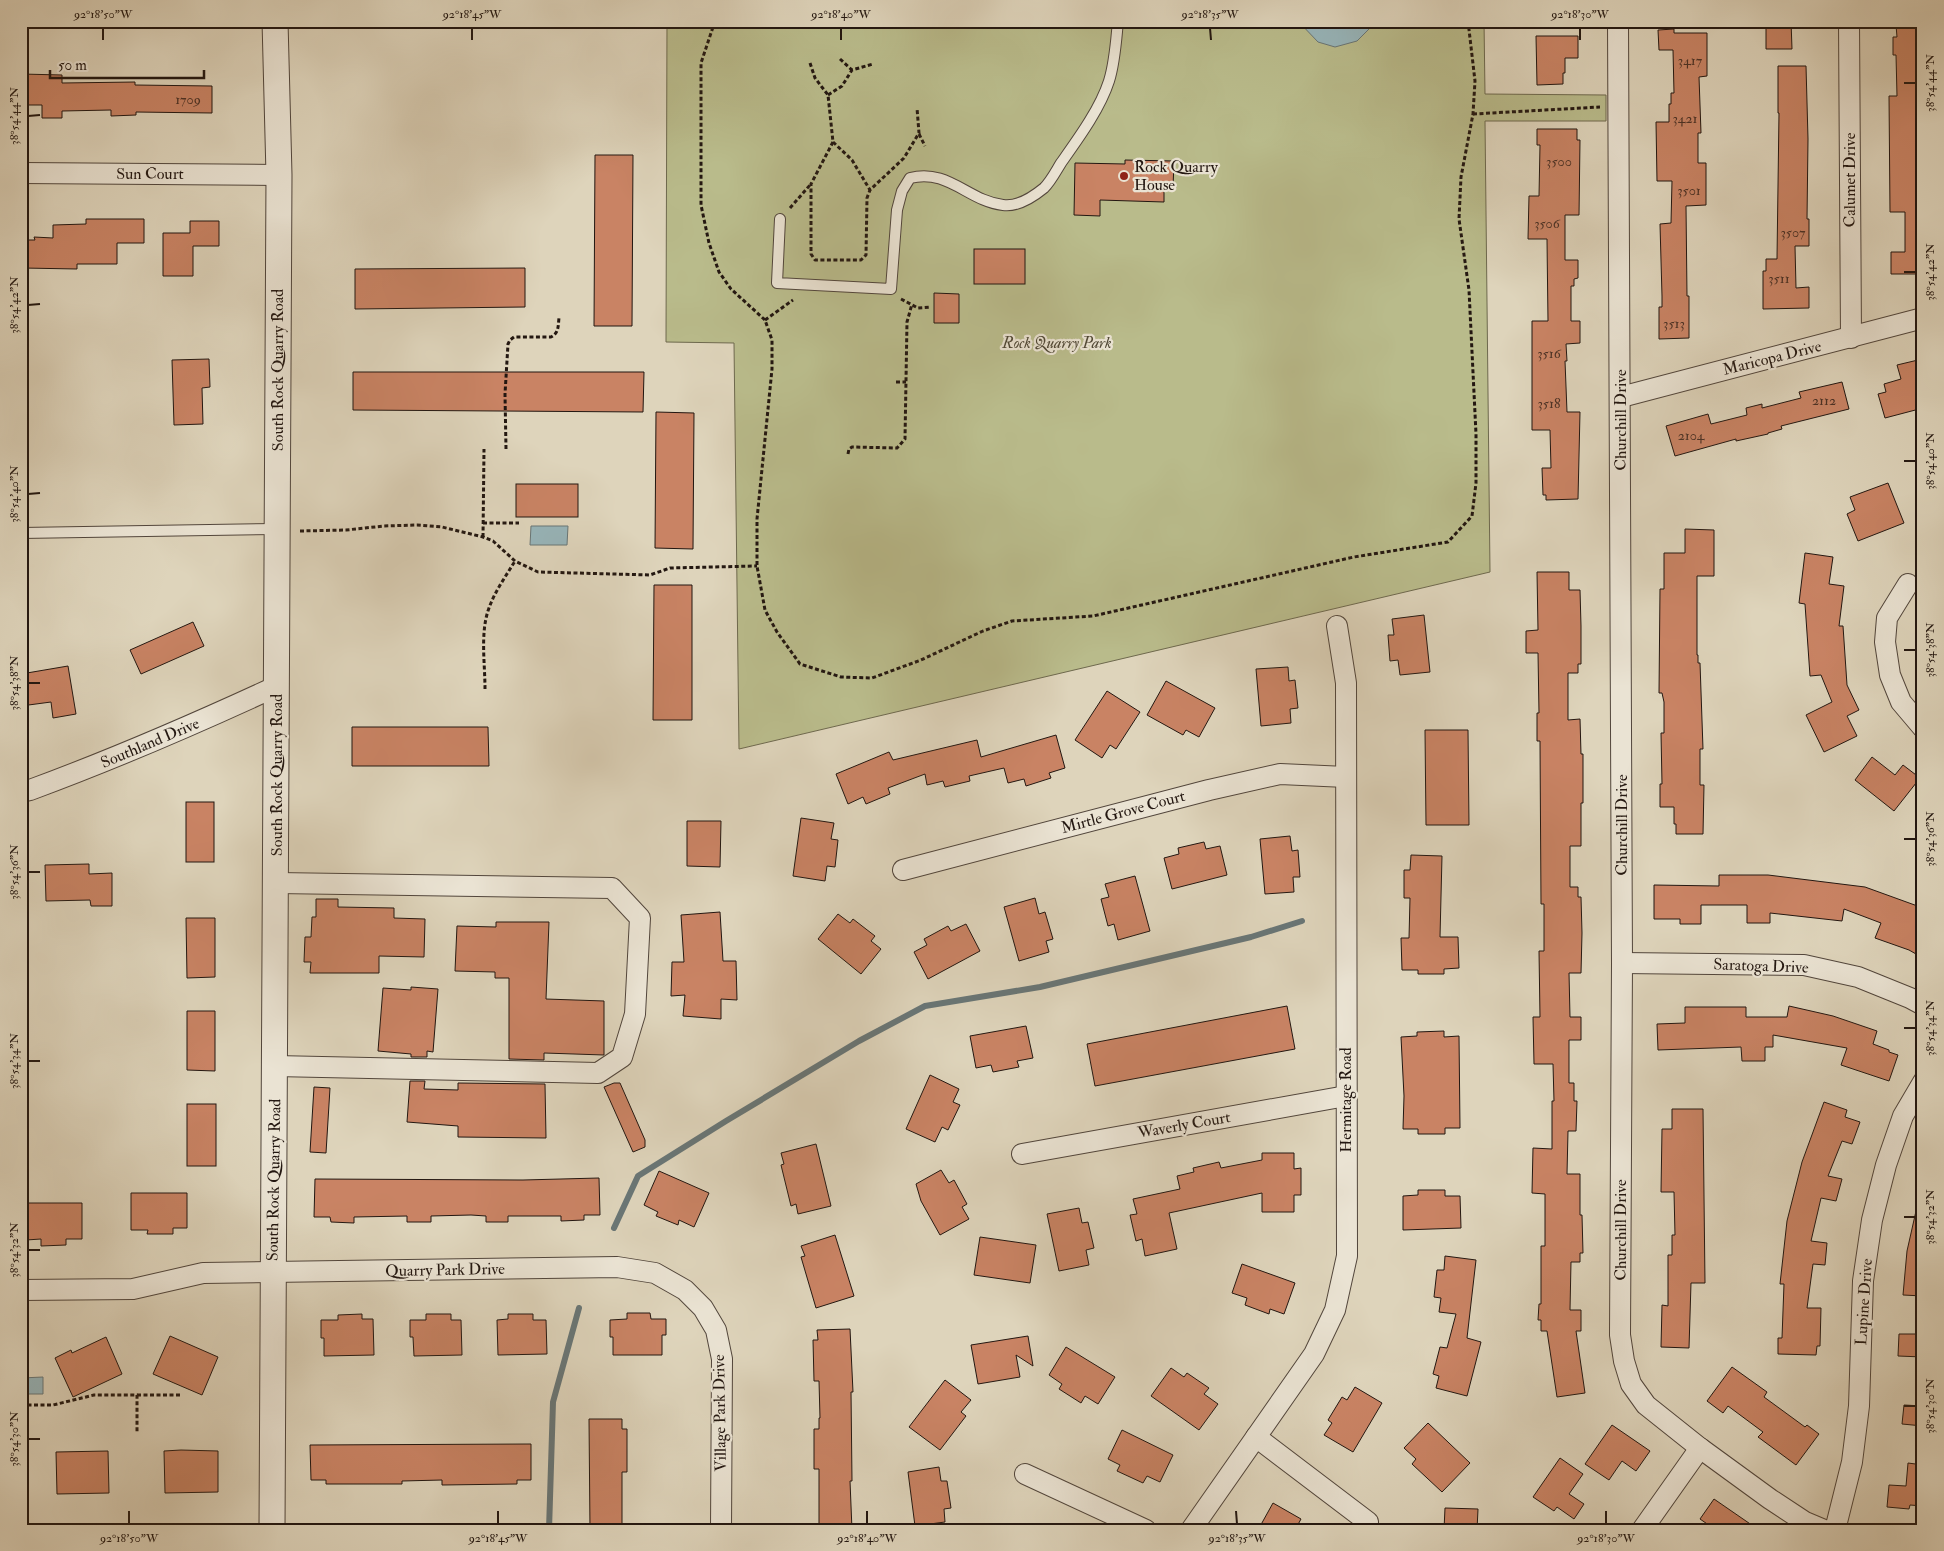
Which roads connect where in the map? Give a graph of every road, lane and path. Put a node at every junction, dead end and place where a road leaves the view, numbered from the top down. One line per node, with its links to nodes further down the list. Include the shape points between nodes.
1 (275, 21): 18 (street, South Rock Quarry Road)
2 (715, 21): 29 (path, via 701,63 701,205 719,272 731,289)
3 (1118, 21): 24 (lane, via 1116,52 1109,82 1087,125 1044,187 1024,201 1003,205 946,180 923,175 910,178 902,191 897,210)
4 (1468, 21): 13 (path, via 1475,80)
5 (1618, 21): 12 (street, Churchill Drive)
6 (1849, 21): 30 (street, Calumet Drive)
7 (840, 59): 10 (path)
8 (810, 63): 11 (path, via 815,78)
9 (873, 64): 10 (path)
10 (852, 70): 11 (path, via 842,86)
11 (828, 95): 15 (path)
12 (1619, 105): 13 (path); 33 (street, Churchill Drive)
13 (1473, 114): 43 (path, via 1461,177 1459,219 1469,290 1476,483 1472,516 1448,542 1354,557 1093,616 1012,620 872,678 841,677 800,664 776,632 765,610)
14 (919, 134): 16 (path)
15 (833, 142): 19 (path); 20 (path, via 852,160)
16 (925, 146)
17 (21, 173): 18 (street, Sun Court)
18 (279, 174): 39 (street, South Rock Quarry Road)
19 (811, 184): 21 (path); 22 (path, via 811,254 815,260)
20 (870, 190)
21 (780, 218): 23 (lane, via 777,283)
22 (861, 260)
23 (810, 286): 24 (lane); 29 (path)
24 (891, 289): 25 (path)
25 (912, 304): 26 (path, via 918,308); 32 (path, via 907,322)
26 (931, 307)
27 (559, 318): 35 (path, via 556,334 514,337 508,344)
28 (1923, 318): 30 (street, Maricopa Drive)
29 (765, 320): 43 (path, via 772,340 772,369 757,519)
30 (1851, 338): 33 (street, Maricopa Drive)
31 (896, 382): 32 (path)
32 (906, 382): 36 (path, via 906,433 902,444 897,448 852,447)
33 (1621, 397): 53 (street, Churchill Drive)
34 (484, 449): 37 (path)
35 (506, 449)
36 (848, 454)
37 (484, 523): 38 (path); 41 (path)
38 (519, 523)
39 (278, 530): 40 (lane); 41 (path, via 417,525 442,527); 46 (street, South Rock Quarry Road)
40 (21, 533)
41 (483, 537): 42 (path, via 493,541)
42 (515, 561): 43 (path, via 538,572 550,573 650,575 670,568); 47 (path, via 488,610 484,629)
43 (757, 566)
44 (1908, 584): 48 (street, via 1887,618 1885,642 1890,675 1901,702)
45 (1337, 626): 49 (street, Hermitage Road, via 1346,683)
46 (277, 686): 50 (street, Southland Drive, via 98,765); 52 (street, South Rock Quarry Road)
47 (485, 689)
48 (1923, 728)
49 (1346, 777): 51 (street, Mirtle Grove Court, via 1280,774); 57 (street, Hermitage Road)
50 (21, 792)
51 (903, 870)
52 (277, 883): 55 (street, South Rock Quarry Road); 55 (street, via 612,888 640,918 635,1014 622,1057 598,1073)
53 (1622, 963): 54 (street, Saratoga Drive, via 1804,965 1858,977); 69 (street, Churchill Drive, via 1620,1335 1624,1361 1631,1384 1646,1405)
54 (1923, 1005)
55 (276, 1066): 60 (street, South Rock Quarry Road)
56 (1923, 1082): 78 (street, Lupine Drive, via 1903,1116 1872,1220 1862,1281 1859,1406 1852,1462)
57 (1346, 1096): 58 (street, Waverly Court); 68 (street, Hermitage Road, via 1347,1256 1335,1310 1314,1354)
58 (1022, 1154)
59 (618, 1267): 60 (street, Quarry Park Drive); 73 (street, Village Park Drive, via 655,1273 685,1290 703,1308 716,1330 722,1359)
60 (274, 1273): 61 (street, Quarry Park Drive, via 203,1273 133,1289); 72 (street, South Rock Quarry Road)
61 (21, 1290)
62 (137, 1395): 63 (path); 65 (path, via 94,1395 53,1405); 67 (path)
63 (181, 1395)
64 (21, 1405): 65 (path)
65 (27, 1405): 66 (path)
66 (26, 1431)
67 (137, 1432)
68 (1256, 1437): 71 (street); 75 (street, Hermitage Road)
69 (1700, 1448): 76 (street); 77 (street, Churchill Drive, via 1777,1504)
70 (1025, 1474): 74 (street)
71 (1368, 1522)
72 (272, 1530)
73 (721, 1530)
74 (1146, 1530)
75 (1191, 1530)
76 (1642, 1530)
77 (1824, 1530)
78 (1835, 1530)

